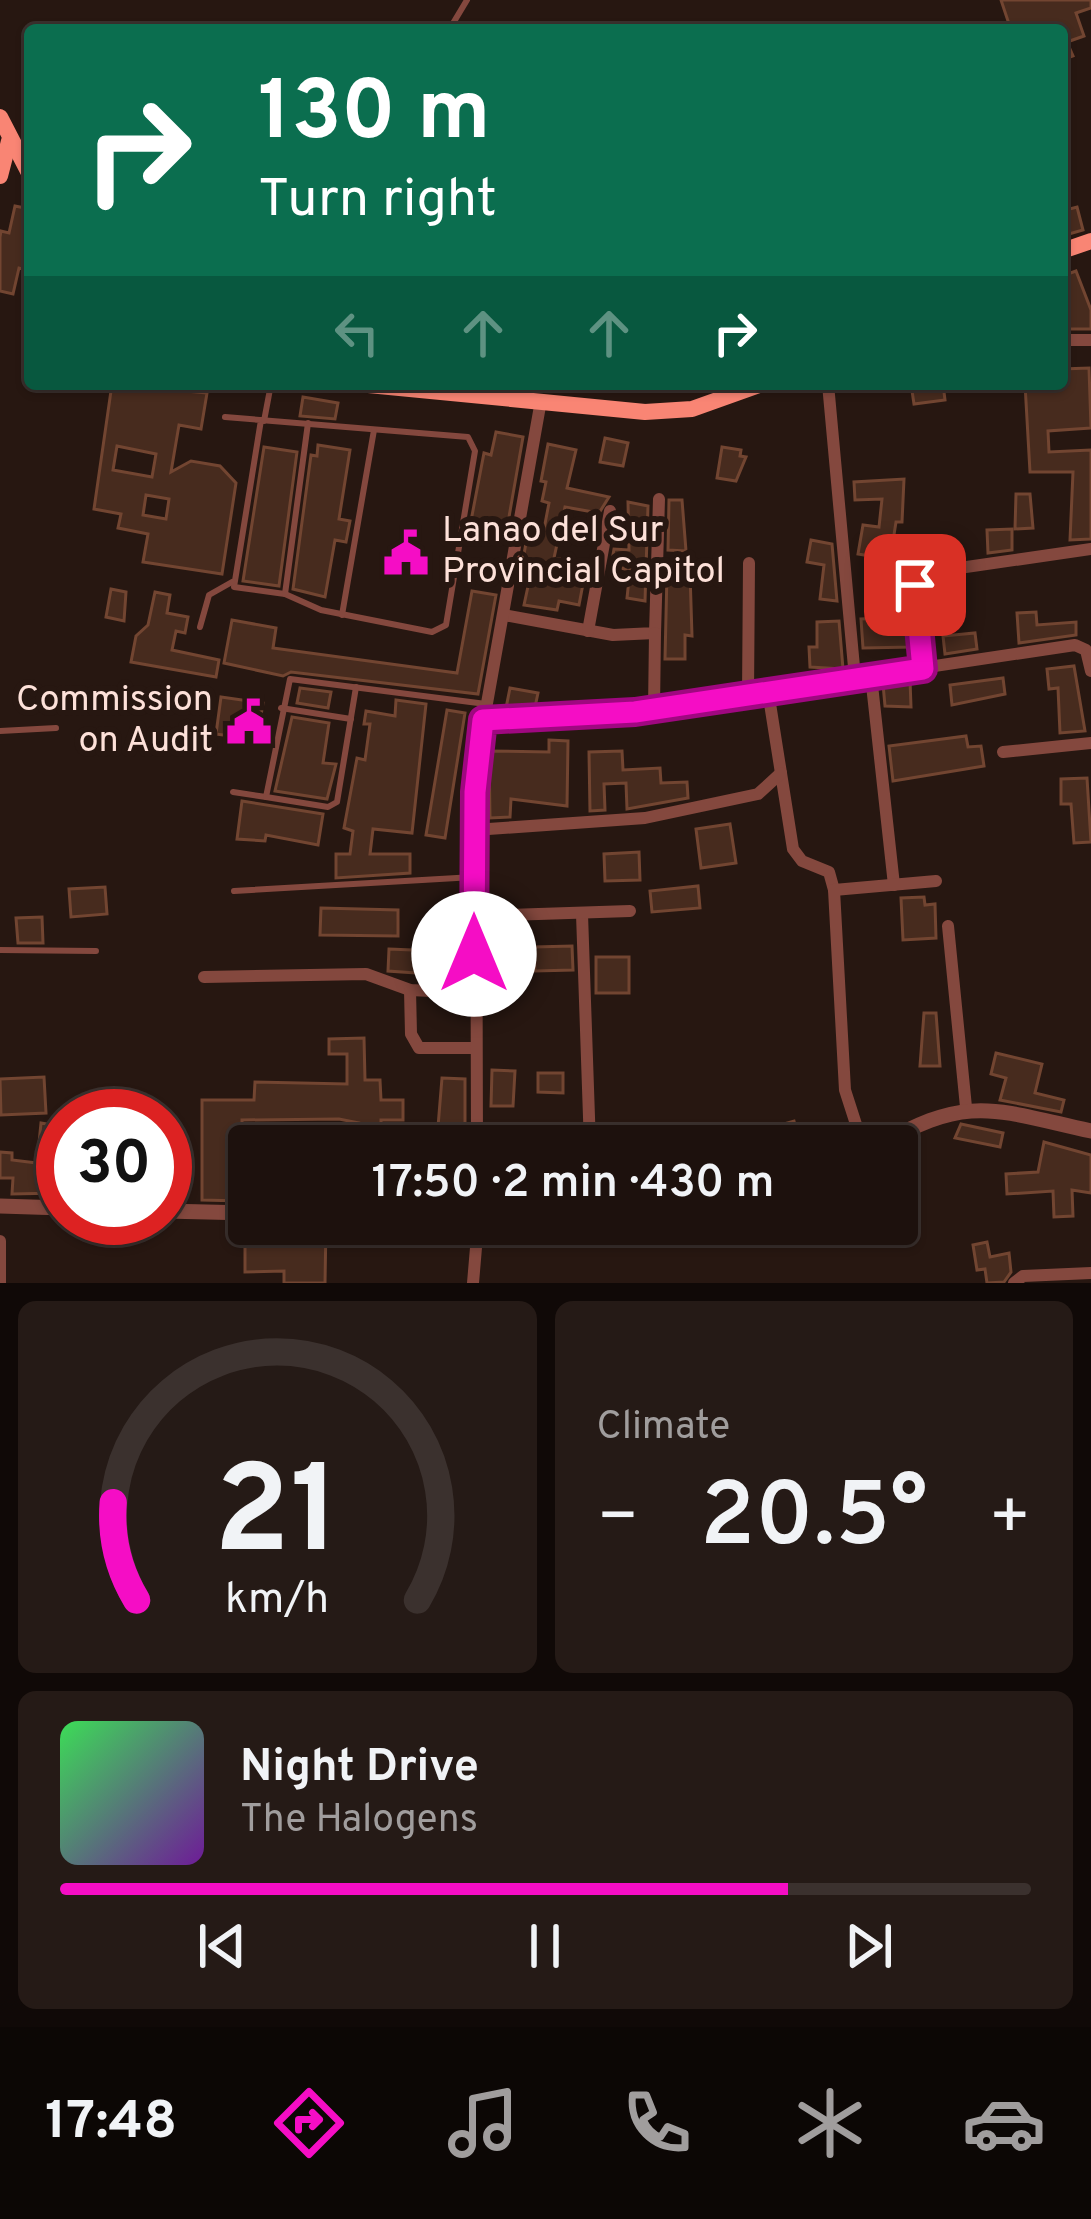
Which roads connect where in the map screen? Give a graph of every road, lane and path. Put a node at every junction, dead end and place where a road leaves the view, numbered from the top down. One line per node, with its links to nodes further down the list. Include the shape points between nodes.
1 (0, 117): 2 (main road)
2 (9, 141): 3 (main road); 4 (main road)
3 (24, 165)
4 (0, 176)
5 (270, 390): 11 (lane)
6 (408, 390): 9 (main road)
7 (745, 390): 9 (main road, via 692,410)
8 (829, 390): 30 (street)
9 (540, 406): 17 (street)
10 (225, 417): 11 (lane)
11 (263, 420): 12 (lane); 20 (lane)
12 (308, 423): 13 (lane); 21 (lane)
13 (374, 428): 16 (lane, via 459,434 473,444); 22 (lane)
14 (659, 499): 26 (street)
15 (610, 511): 25 (street)
16 (459, 535): 17 (lane); 22 (lane, via 450,613 440,629)
17 (518, 543): 23 (street)
18 (1091, 550): 27 (street, via 918,574)
19 (749, 562): 33 (street)
20 (232, 581): 21 (lane, via 242,590); 24 (lane, via 209,595)
21 (284, 594): 22 (lane)
22 (342, 615)
23 (504, 615): 25 (street); 34 (street)
24 (200, 627)
25 (588, 631): 26 (street)
26 (655, 633): 36 (street)
27 (923, 669): 28 (street, via 1075,646 1086,650); 29 (street)
28 (1091, 670)
29 (871, 676): 30 (street); 49 (street)
30 (855, 678): 32 (street)
31 (356, 687): 34 (lane); 35 (lane, via 290,679); 37 (lane)
32 (768, 692): 33 (street); 43 (street)
33 (748, 695): 36 (street)
34 (486, 704): 38 (street)
35 (281, 708): 37 (lane); 45 (lane)
36 (654, 709): 38 (street)
37 (351, 719): 45 (lane, via 333,805)
38 (483, 720): 46 (street)
39 (56, 728): 40 (lane)
40 (0, 731)
41 (1091, 742): 42 (street)
42 (1003, 752)
43 (781, 773): 46 (street, via 758,794 645,818); 51 (street, via 793,848 802,861 826,869)
44 (233, 792): 45 (lane)
45 (266, 796)
46 (474, 830): 47 (street)
47 (474, 877): 50 (lane); 54 (street)
48 (937, 880): 49 (street)
49 (894, 885): 51 (street)
50 (234, 890)
51 (834, 890): 65 (street, via 845,1090)
52 (630, 911): 53 (street)
53 (582, 914): 54 (street); 64 (street)
54 (473, 916): 60 (street)
55 (948, 926): 62 (street)
56 (0, 950): 57 (lane)
57 (96, 950)
58 (204, 977): 59 (street, via 365,974)
59 (410, 990): 60 (street); 61 (street, via 419,1048)
60 (474, 993): 61 (street)
61 (476, 1048): 63 (street)
62 (966, 1107): 66 (street); 67 (street)
63 (477, 1125)
64 (589, 1125)
65 (856, 1125)
66 (917, 1125)
67 (1091, 1131)
68 (0, 1206): 69 (street)
69 (36, 1207)
70 (192, 1211): 71 (street)
71 (228, 1212)
72 (0, 1241): 75 (street)
73 (478, 1245): 76 (street)
74 (1091, 1273): 77 (street)
75 (0, 1283)
76 (473, 1283)
77 (1014, 1283)

